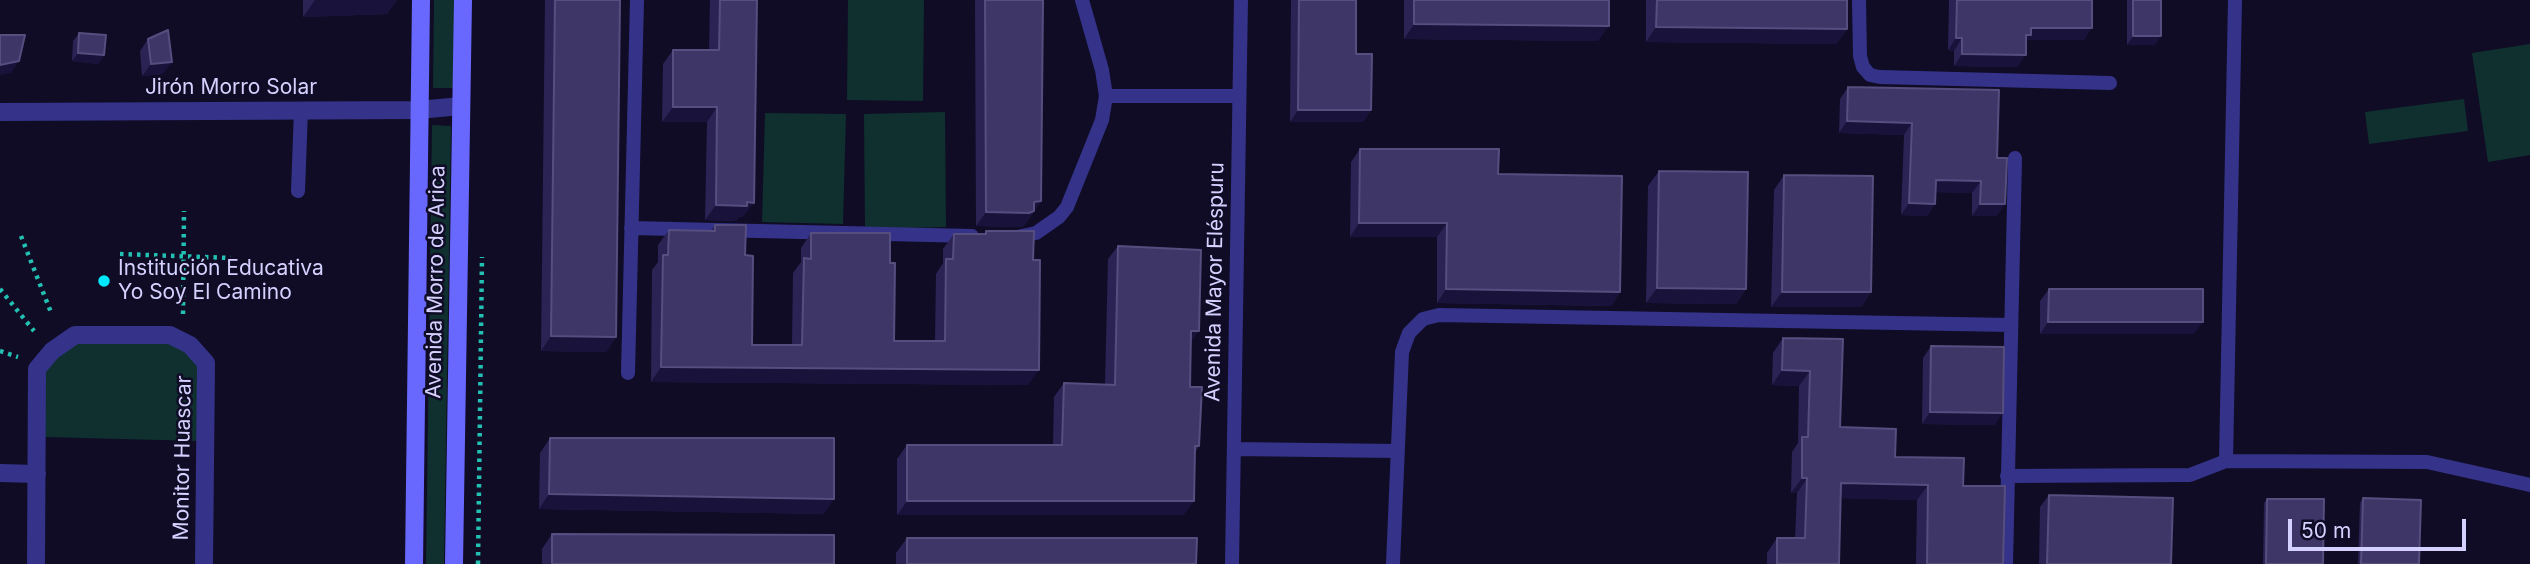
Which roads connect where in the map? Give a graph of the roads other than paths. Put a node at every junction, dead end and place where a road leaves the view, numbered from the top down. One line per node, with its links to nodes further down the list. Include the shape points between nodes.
1 (421, 0): 13 (main road, Avenida Morro de Arica)
2 (463, 0): 11 (main road, Avenida Morro de Arica)
3 (637, 0): 17 (lane)
4 (1082, 0): 9 (lane)
5 (1241, 0): 10 (lane, Avenida Mayor Eléspuru)
6 (1859, 0): 8 (lane, via 1860,56 1870,75)
7 (2235, 0): 22 (lane)
8 (2110, 83)
9 (1106, 96): 10 (lane); 17 (lane, via 1102,120 1067,206 1036,233 1020,237)
10 (1239, 96): 20 (lane, Avenida Mayor Eléspuru)
11 (461, 106): 13 (street, Jirón Morro Solar); 30 (main road, Avenida Morro de Arica)
12 (301, 110): 13 (street, Jirón Morro Solar); 14 (street, Jirón Morro Solar); 16 (lane)
13 (418, 110): 29 (main road, Avenida Morro de Arica)
14 (0, 112)
15 (2015, 158): 18 (lane)
16 (298, 191)
17 (631, 228): 19 (lane)
18 (2011, 325): 21 (lane, via 1423,319 1409,333 1402,352); 25 (lane)
19 (628, 373)
20 (1234, 449): 21 (lane); 31 (lane, Avenida Mayor Eléspuru)
21 (1397, 451): 32 (lane)
22 (2226, 461): 25 (lane, via 2190,475); 26 (lane, via 2427,462)
23 (0, 473): 24 (street)
24 (37, 474): 27 (street, Monitor Huascar); 28 (street, Monitor Huascar, via 37,369 52,351 75,335 170,335 190,345 206,363)
25 (2007, 476): 33 (lane)
26 (2530, 485)
27 (36, 564)
28 (204, 564)
29 (414, 564)
30 (454, 564)
31 (1232, 564)
32 (1393, 564)
33 (2006, 564)

